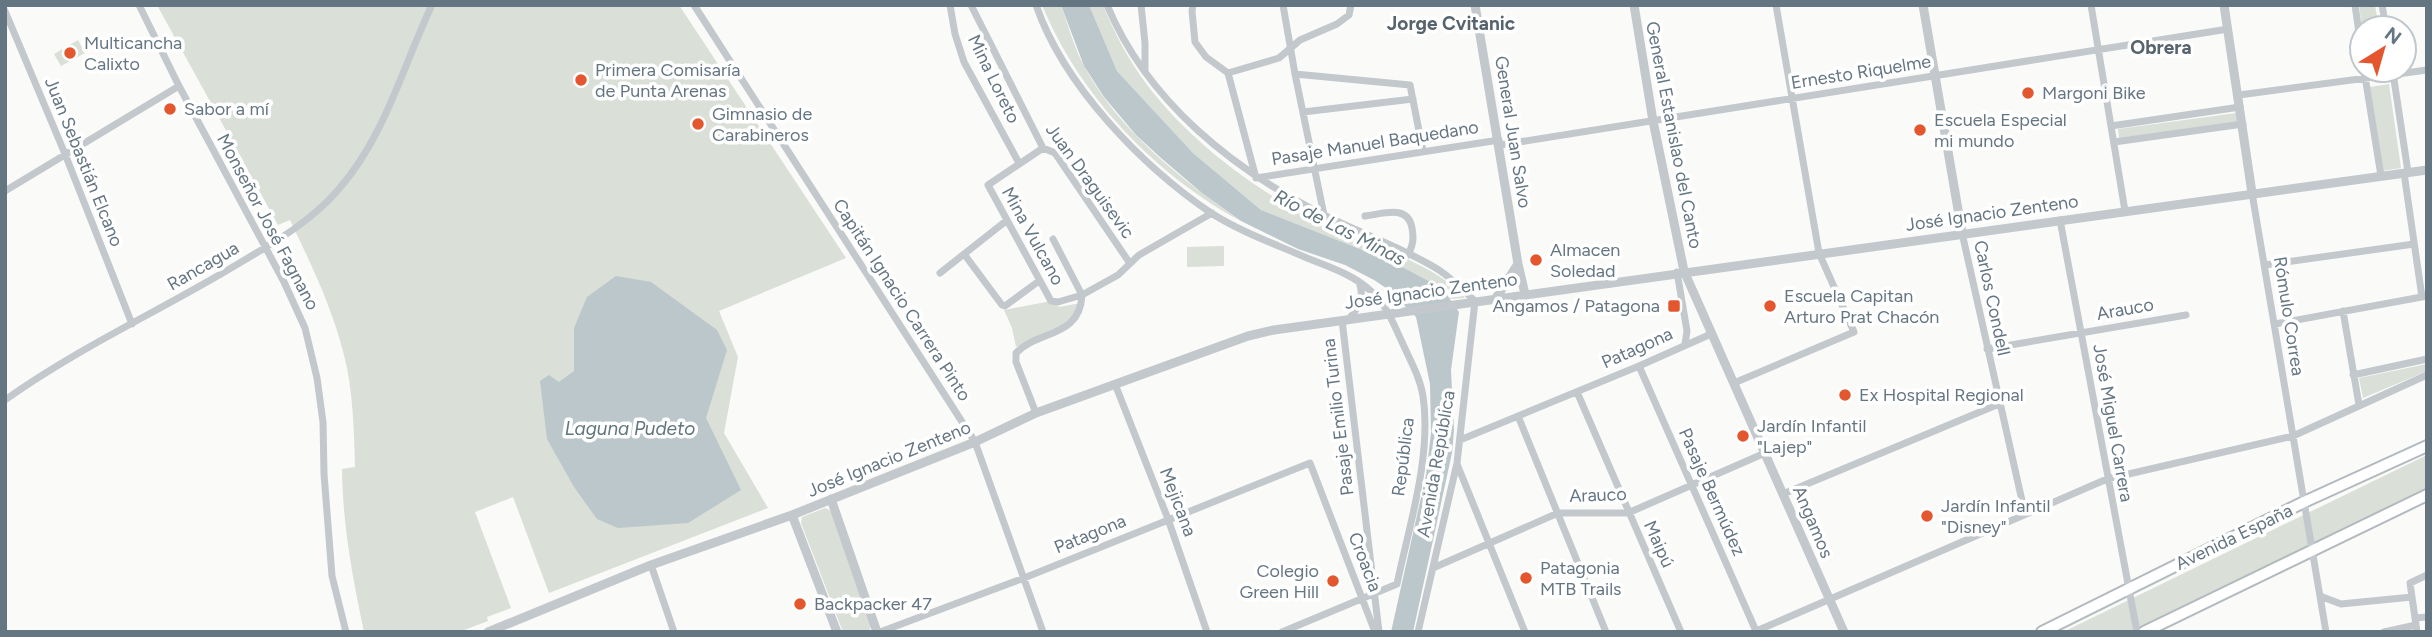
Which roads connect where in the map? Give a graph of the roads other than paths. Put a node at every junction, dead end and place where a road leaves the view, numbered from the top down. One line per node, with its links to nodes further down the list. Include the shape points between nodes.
1 (139, 5): 29 (street, Monseñor José Fagnano)
2 (432, 5): 60 (street, Rancagua, via 386,114 356,167 319,210)
3 (694, 5): 100 (street, Capitán Ignacio Carrera Pinto)
4 (950, 5): 43 (street, Mina Loreto, via 964,62)
5 (971, 5): 40 (street, Juan Draguisevic)
6 (1036, 5): 52 (street, via 1082,89 1106,120 1147,163)
7 (1107, 5): 22 (street)
8 (1140, 5): 22 (street)
9 (1193, 5): 23 (street, via 1199,50)
10 (1283, 5): 20 (street)
11 (1351, 5): 20 (street, via 1349,15 1337,24 1300,40)
12 (1475, 5): 38 (street, General Juan Salvo)
13 (1634, 5): 35 (street, General Estanislao del Canto)
14 (1776, 5): 31 (street)
15 (1923, 5): 25 (street, Carlos Condell)
16 (2091, 5): 21 (street)
17 (2224, 5): 19 (street, Rómulo Correa)
18 (5, 11): 42 (street, Juan Sebastián Elcano)
19 (2228, 29): 21 (street, Ernesto Riquelme); 30 (street, Rómulo Correa)
20 (1290, 50): 23 (street, via 1279,58); 24 (street)
21 (2098, 50): 25 (street, Ernesto Riquelme); 37 (street)
22 (1145, 73): 48 (street, via 1181,116)
23 (1228, 73): 48 (street)
24 (1295, 74): 32 (street, via 1410,85); 34 (street)
25 (1935, 76): 31 (street, Ernesto Riquelme); 57 (street, Carlos Condell)
26 (2348, 77): 30 (street)
27 (2367, 84): 47 (street)
28 (2395, 84): 46 (street)
29 (179, 86): 42 (street); 60 (street, Monseñor José Fagnano)
30 (2239, 95): 33 (street, Rómulo Correa)
31 (1794, 98): 35 (street, Ernesto Riquelme); 61 (street)
32 (1413, 100): 34 (street); 41 (street)
33 (2240, 107): 36 (street, Rómulo Correa); 37 (street)
34 (1303, 112): 44 (street)
35 (1653, 121): 38 (street, Ernesto Riquelme); 67 (street, General Estanislao del Canto)
36 (2243, 124): 39 (street); 50 (street, Rómulo Correa)
37 (2111, 126): 39 (street)
38 (1499, 142): 41 (street, Pasaje Manuel Baquedano); 65 (street, General Juan Salvo)
39 (2114, 142): 51 (street)
40 (1043, 148): 43 (street); 64 (street, Juan Draguisevic, via 1055,153)
41 (1423, 151): 44 (street, Pasaje Manuel Baquedano)
42 (65, 154): 49 (street); 80 (street, Juan Sebastián Elcano)
43 (1019, 163): 56 (street, Mina Vulcano, via 988,185)
44 (1314, 168): 48 (street, Pasaje Manuel Baquedano); 53 (street)
45 (2427, 170): 46 (street, José Ignacio Zenteno)
46 (2406, 173): 47 (street, José Ignacio Zenteno); 59 (street)
47 (2381, 176): 50 (street, José Ignacio Zenteno)
48 (1256, 178): 53 (street)
49 (5, 191)
50 (2252, 193): 51 (street, José Ignacio Zenteno); 66 (street, Rómulo Correa)
51 (2125, 211): 55 (street, José Ignacio Zenteno)
52 (1212, 213): 64 (street); 70 (street)
53 (1324, 215): 63 (street)
54 (1365, 216): 63 (street, via 1401,212 1408,216 1414,242)
55 (2060, 220): 57 (street, José Ignacio Zenteno); 82 (street, José Miguel Carrera)
56 (1006, 221): 62 (street); 69 (street, Mina Vulcano)
57 (1962, 233): 61 (street, José Ignacio Zenteno); 85 (street, Carlos Condell)
58 (1053, 239): 72 (street)
59 (2414, 244): 66 (street); 73 (street)
60 (264, 248): 80 (street, Rancagua); 132 (street, Monseñor José Fagnano, via 305,328 317,378 332,576)
61 (1819, 253): 67 (street, José Ignacio Zenteno); 90 (street, via 1854,332)
62 (964, 254): 68 (street); 69 (street, via 1002,305)
63 (1408, 255): 75 (street, via 1434,267)
64 (1129, 262): 72 (street, via 1118,275)
65 (1518, 264): 71 (street, General Juan Salvo); 74 (street)
66 (2265, 265): 81 (street, Rómulo Correa)
67 (1681, 272): 71 (street, José Ignacio Zenteno); 83 (street, Angamos); 84 (street)
68 (940, 273)
69 (1040, 281): 72 (street, Mina Vulcano, via 1051,301)
70 (1358, 281): 77 (street, via 1374,293); 79 (street, via 1360,305)
71 (1525, 293): 74 (street, José Ignacio Zenteno)
72 (1082, 295): 96 (street, via 1066,326 1016,353)
73 (2425, 296): 76 (street)
74 (1496, 298): 75 (street, José Ignacio Zenteno)
75 (1475, 301): 77 (street, José Ignacio Zenteno); 99 (street, Avenida República)
76 (2343, 311): 81 (street); 88 (street)
77 (1389, 315): 79 (street, José Ignacio Zenteno); 123 (street, República, via 1417,373 1425,421 1397,584)
78 (2186, 315): 82 (street, Arauco)
79 (1345, 320): 91 (street, José Ignacio Zenteno, via 1248,336); 123 (street, Pasaje Emilio Turina)
80 (132, 324): 93 (street, Rancagua)
81 (2275, 324): 98 (street, Rómulo Correa)
82 (2080, 333): 85 (street, Arauco); 105 (street, José Miguel Carrera)
83 (1711, 334): 84 (street, Patagona); 90 (street, Angamos)
84 (1685, 344): 87 (street, Patagona)
85 (1987, 349): 94 (street, Carlos Condell)
86 (2427, 359): 88 (street)
87 (1639, 366): 92 (street, Patagona); 106 (street, Pasaje Bermúdez)
88 (2353, 375): 95 (street)
89 (2427, 375): 95 (street)
90 (1734, 383): 102 (street, Angamos)
91 (1115, 384): 96 (street, José Ignacio Zenteno); 115 (street, Mejicana)
92 (1577, 392): 97 (street, Patagona); 112 (street, Maipú)
93 (5, 400)
94 (1999, 404): 107 (street); 113 (street, Carlos Condell)
95 (2359, 405): 98 (street)
96 (1036, 414): 100 (street, José Ignacio Zenteno)
97 (1518, 416): 99 (street, Patagona); 111 (street)
98 (2293, 436): 105 (street); 110 (street, Rómulo Correa)
99 (1460, 440): 104 (street, Avenida República)
100 (975, 442): 109 (street, José Ignacio Zenteno); 121 (street, Capitán Ignacio Carrera Pinto)
101 (2427, 446): 110 (main road, Avenida España)
102 (1765, 453): 106 (street, Arauco); 107 (street, Angamos)
103 (1310, 463): 115 (street, Patagona); 127 (street, Croacia)
104 (1457, 463): 116 (street); 119 (street, Avenida República)
105 (2107, 479): 113 (street); 122 (street, José Miguel Carrera)
106 (1692, 485): 112 (street, Arauco); 131 (street, Pasaje Bermúdez)
107 (1783, 494): 126 (street, Angamos)
108 (2427, 495): 117 (main road)
109 (831, 499): 114 (street, José Ignacio Zenteno); 136 (street)
110 (2304, 502): 117 (street, Rómulo Correa); 122 (main road, Avenida España)
111 (1558, 513): 112 (street, Arauco); 116 (street, Arauco); 143 (street)
112 (1628, 513): 144 (street, Maipú)
113 (2025, 514): 126 (street)
114 (792, 515): 118 (street, José Ignacio Zenteno); 135 (street)
115 (1168, 519): 121 (street, Patagona); 138 (street, Mejicana)
116 (1489, 542): 119 (street, Arauco); 142 (street)
117 (2313, 549): 124 (street, Rómulo Correa); 148 (main road)
118 (651, 565): 130 (street, José Ignacio Zenteno); 134 (street)
119 (1433, 568): 141 (street, Avenida República)
120 (2427, 575): 125 (street, via 2410,583)
121 (1024, 578): 136 (street, Patagona); 137 (street, Capitán Ignacio Carrera Pinto)
122 (2128, 589): 146 (main road, Avenida España); 147 (street, José Miguel Carrera)
123 (1376, 594): 127 (street); 140 (street, Pasaje Emilio Turina)
124 (2320, 596): 125 (street, via 2341,604); 149 (street, Rómulo Correa)
125 (2412, 597): 129 (street)
126 (1828, 598): 131 (street); 145 (street, Angamos)
127 (1362, 599): 139 (street); 140 (street, Croacia)
128 (2427, 617): 129 (street)
129 (2416, 625): 150 (street)
130 (502, 629): 133 (street, José Ignacio Zenteno)
131 (1755, 631)
132 (346, 632)
133 (488, 632)
134 (674, 632)
135 (837, 632)
136 (878, 632)
137 (1043, 632)
138 (1208, 632)
139 (1282, 632)
140 (1377, 632)
141 (1418, 632)
142 (1525, 632)
143 (1606, 632)
144 (1681, 632)
145 (1844, 632)
146 (2042, 632)
147 (2137, 632)
148 (2144, 632)
149 (2326, 632)
150 (2384, 632)

